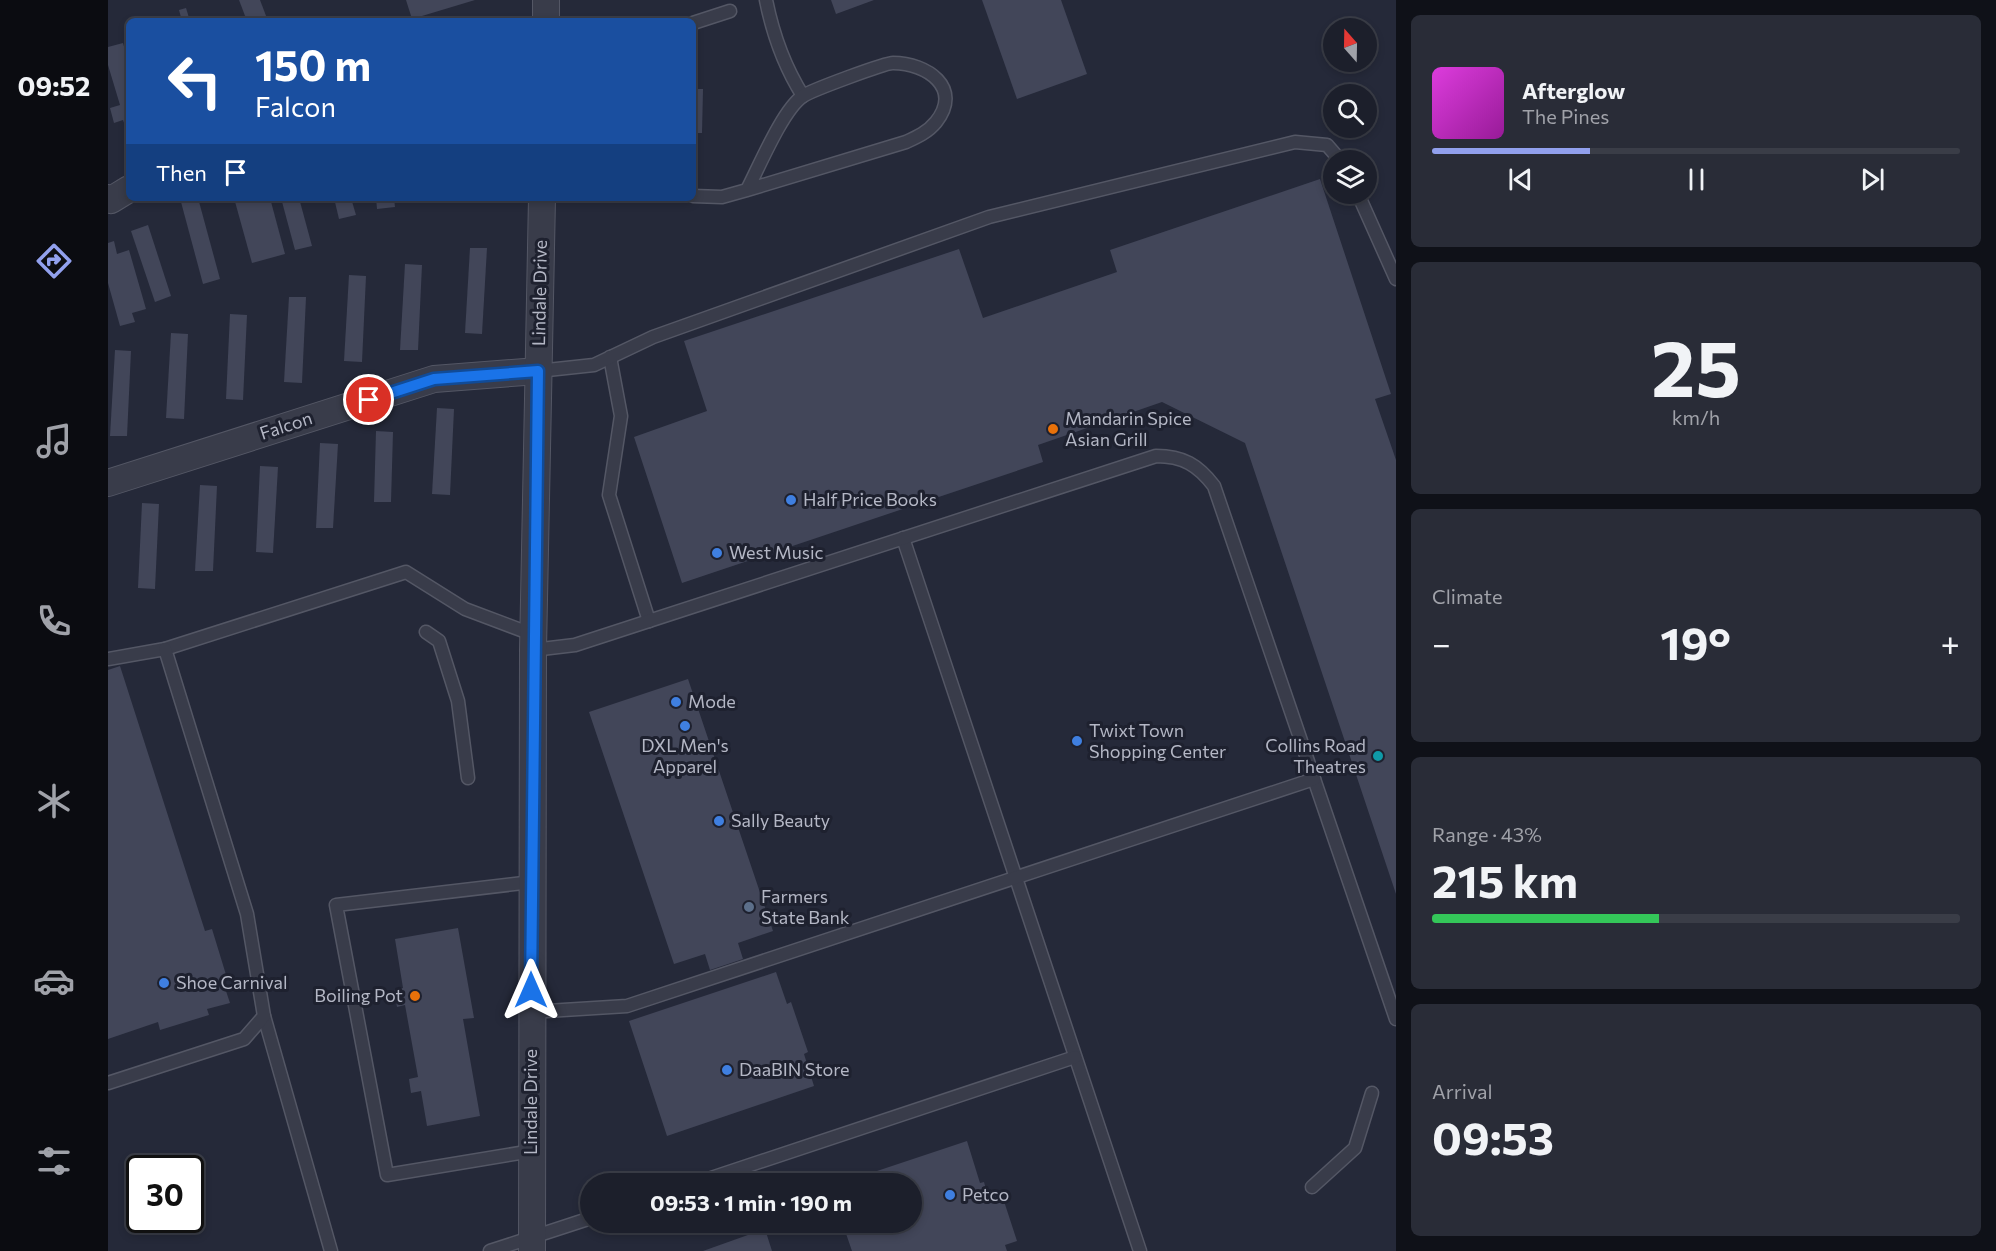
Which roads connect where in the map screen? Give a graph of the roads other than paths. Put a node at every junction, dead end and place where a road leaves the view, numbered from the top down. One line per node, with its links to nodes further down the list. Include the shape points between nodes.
1 (546, 0): 4 (street)
2 (765, 0): 6 (lane, via 772,31)
3 (730, 11): 5 (lane)
4 (546, 18)
5 (696, 21)
6 (803, 96): 8 (lane, via 784,119); 8 (lane, via 891,63 915,65 933,73 943,87 945,104 936,122 906,142)
7 (1331, 150): 13 (lane, via 1327,145 1295,142 989,217 653,336)
8 (747, 190): 9 (lane, via 722,197)
9 (696, 196)
10 (542, 201): 14 (street, Lindale Drive)
11 (1362, 204): 12 (lane)
12 (1396, 279)
13 (610, 357): 14 (lane, via 594,365); 17 (lane, via 621,416 609,495)
14 (538, 371): 15 (street, Falcon, via 434,379); 19 (street, Lindale Drive)
15 (108, 483)
16 (903, 538): 17 (lane); 23 (lane, via 1156,456 1172,456 1201,469 1214,486); 24 (lane)
17 (649, 621): 19 (lane, via 575,645)
18 (426, 633): 22 (lane, via 439,641 458,701)
19 (534, 643): 20 (lane, via 465,609 406,572); 25 (street, Lindale Drive)
20 (165, 649): 21 (lane); 27 (lane, via 247,914)
21 (108, 659)
22 (468, 778)
23 (1314, 779): 24 (lane); 28 (lane)
24 (1015, 878): 26 (lane, via 627,1006); 29 (lane)
25 (532, 882): 26 (street, Lindale Drive); 32 (lane, via 336,906 387,1175)
26 (531, 1012): 32 (street, Lindale Drive)
27 (264, 1016): 30 (lane, via 244,1039); 37 (lane)
28 (1396, 1019)
29 (1075, 1057): 33 (lane); 39 (lane)
30 (108, 1083)
31 (1372, 1093): 34 (lane, via 1355,1148)
32 (532, 1151): 36 (street, Lindale Drive)
33 (726, 1173)
34 (1312, 1187)
35 (580, 1223): 36 (lane)
36 (532, 1244): 38 (lane)
37 (331, 1251)
38 (490, 1251)
39 (1140, 1251)

